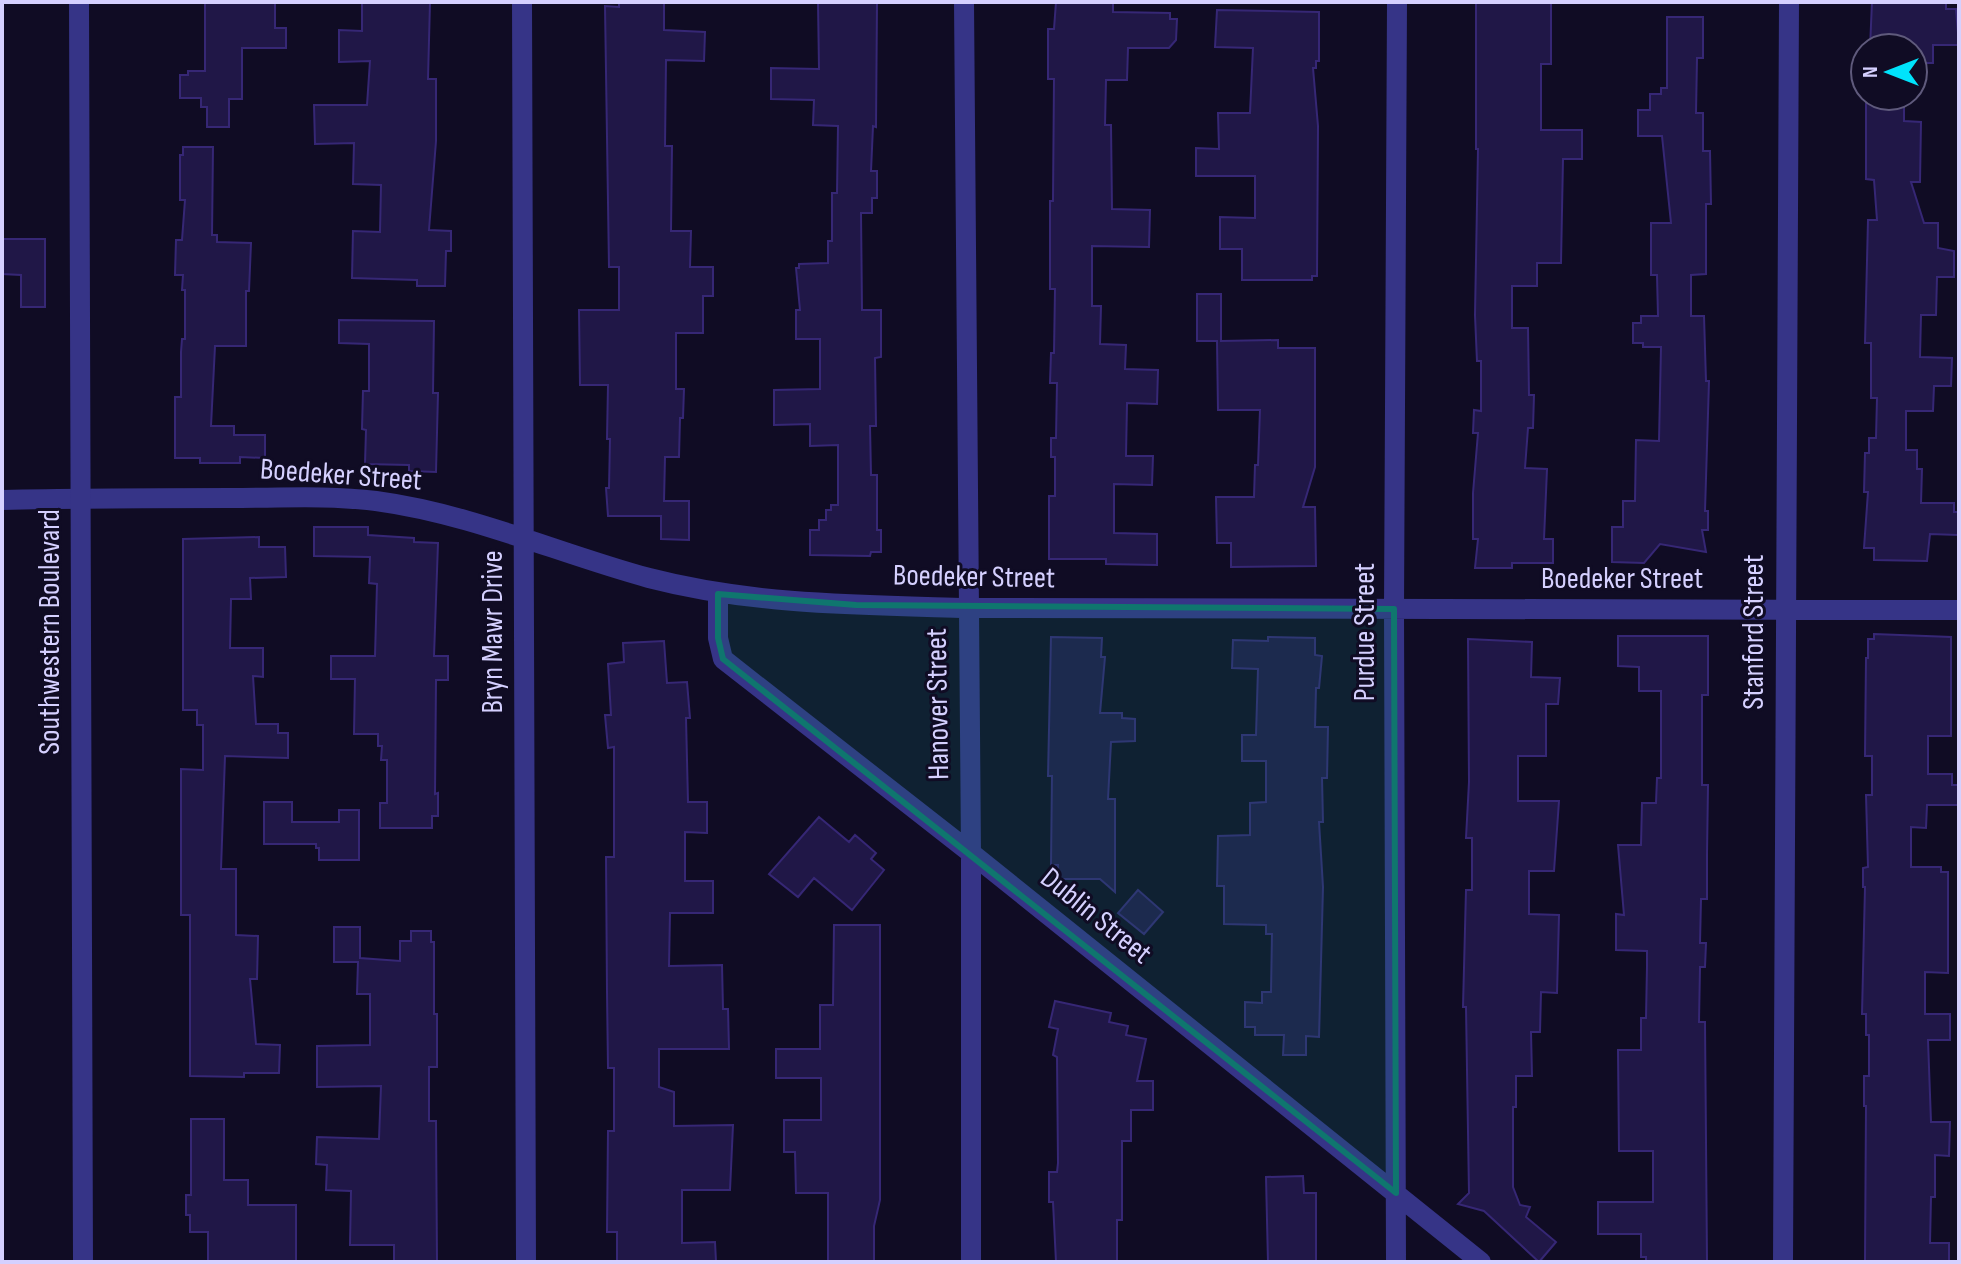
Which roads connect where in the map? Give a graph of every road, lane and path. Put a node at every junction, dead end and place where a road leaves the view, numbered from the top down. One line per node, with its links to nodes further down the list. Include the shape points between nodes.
1 (79, 2): 6 (street, Southwestern Boulevard)
2 (522, 2): 8 (street, Bryn Mawr Drive)
3 (964, 2): 10 (street, Hanover Street)
4 (1397, 2): 11 (street, Purdue Street)
5 (1789, 2): 12 (street, Stanford Street)
6 (80, 498): 7 (street, Boedeker Street); 8 (street, Boedeker Street, via 375,501 454,515); 16 (street, Southwestern Boulevard)
7 (2, 500)
8 (523, 536): 9 (street, Boedeker Street, via 579,558); 17 (street, Bryn Mawr Drive)
9 (718, 594): 10 (street, Boedeker Street); 14 (street, Dublin Street, via 723,659)
10 (967, 608): 11 (street, Boedeker Street); 14 (street, Hanover Street)
11 (1394, 609): 12 (street, Boedeker Street); 15 (street, Purdue Street)
12 (1784, 609): 13 (street, Boedeker Street); 21 (street, Stanford Street)
13 (1959, 610)
14 (971, 853): 15 (street, Dublin Street); 18 (street, Hanover Street)
15 (1396, 1193): 19 (street, Purdue Street); 20 (street, Dublin Street)
16 (83, 1262)
17 (526, 1262)
18 (971, 1262)
19 (1396, 1262)
20 (1481, 1262)
21 (1783, 1262)

